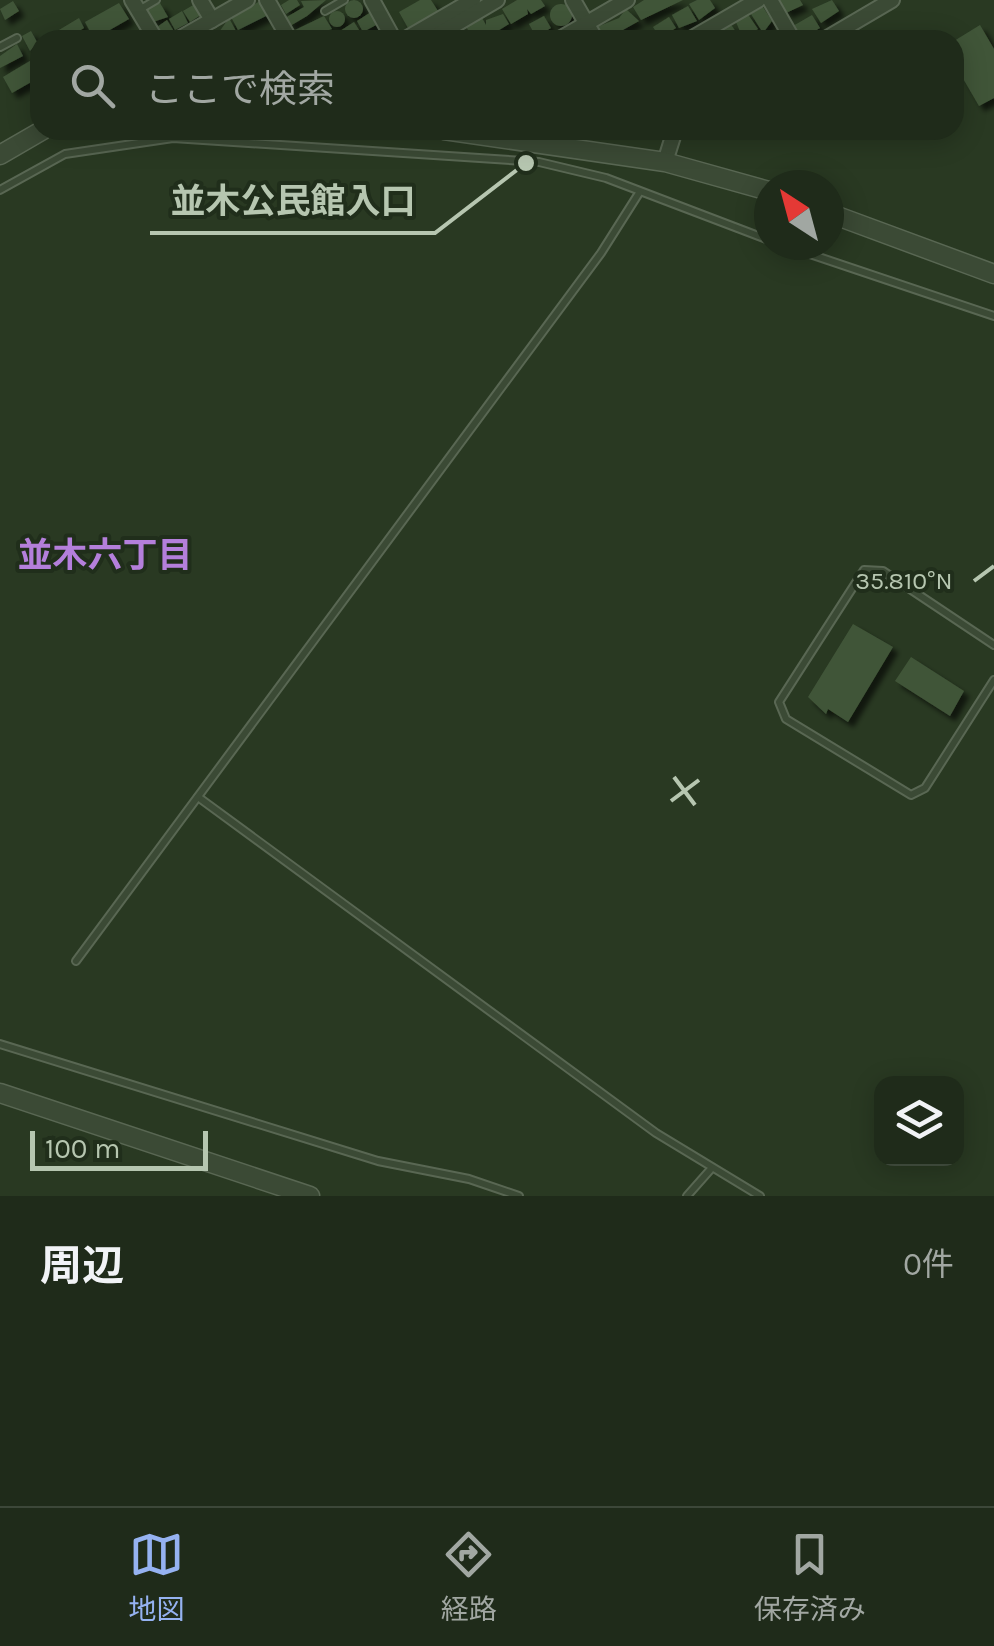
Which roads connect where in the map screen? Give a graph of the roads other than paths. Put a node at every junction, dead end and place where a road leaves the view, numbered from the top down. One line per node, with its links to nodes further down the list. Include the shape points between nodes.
1 (156, 0): 14 (lane)
2 (200, 0): 16 (street)
3 (267, 0): 20 (street)
4 (344, 0): 15 (lane)
5 (372, 0): 21 (street)
6 (473, 0): 22 (street)
7 (497, 0): 23 (street)
8 (573, 0): 17 (street)
9 (627, 0): 17 (street)
10 (758, 0): 26 (street)
11 (770, 0): 27 (street)
12 (892, 0): 28 (street)
13 (236, 3): 16 (street)
14 (135, 5): 18 (street)
15 (325, 11)
16 (212, 20): 19 (street)
17 (586, 23): 24 (street); 25 (street)
18 (150, 30)
19 (194, 30)
20 (284, 30)
21 (389, 30)
22 (421, 30)
23 (446, 30)
24 (574, 30)
25 (590, 30)
26 (706, 30)
27 (788, 30)
28 (841, 30)
29 (17, 38): 30 (lane)
30 (0, 47)
31 (30, 138): 36 (street)
32 (160, 140): 39 (lane, via 65,154)
33 (204, 140): 40 (lane, via 538,162 606,178)
34 (513, 140): 37 (street)
35 (672, 140): 37 (street)
36 (0, 155)
37 (665, 162): 38 (street)
38 (754, 187)
39 (0, 190)
40 (640, 194): 42 (lane); 48 (lane)
41 (844, 218): 44 (street)
42 (754, 235)
43 (828, 260): 45 (lane)
44 (994, 274)
45 (994, 316)
46 (994, 645): 47 (lane, via 883,571 864,570 779,702 786,719 911,795 925,788)
47 (994, 680)
48 (198, 797): 49 (lane); 52 (lane)
49 (76, 961)
50 (0, 1044): 54 (lane, via 378,1161)
51 (0, 1093): 53 (street)
52 (710, 1170): 55 (lane); 56 (lane)
53 (310, 1196)
54 (519, 1196)
55 (687, 1196)
56 (760, 1196)

